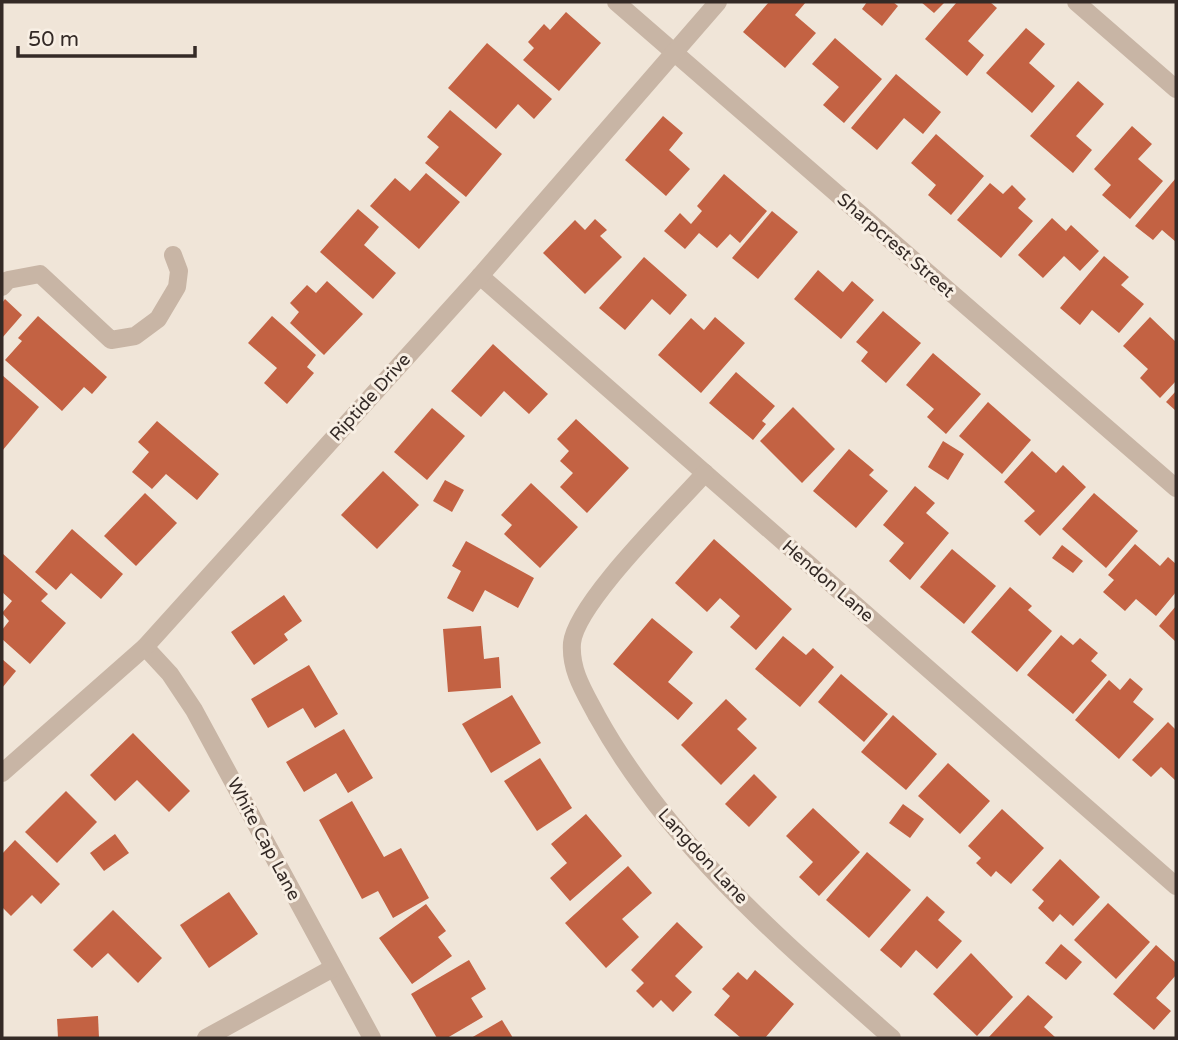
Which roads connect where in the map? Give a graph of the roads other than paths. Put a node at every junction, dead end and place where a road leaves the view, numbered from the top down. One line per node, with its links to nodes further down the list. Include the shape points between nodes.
1 (616, 2): 4 (street, Sharpcrest Street)
2 (718, 2): 4 (street, Riptide Drive)
3 (1076, 2): 5 (street)
4 (674, 53): 7 (street, Riptide Drive); 10 (street, Sharpcrest Street)
5 (1176, 89)
6 (173, 255): 8 (street, via 179,271 177,287 158,319 135,336 111,340 40,274 8,280)
7 (480, 276): 9 (street, Hendon Lane); 11 (street, Riptide Drive)
8 (2, 288)
9 (705, 473): 13 (street, Hendon Lane); 15 (street, Langdon Lane, via 590,603 572,641 576,677 623,763 677,833)
10 (1176, 488)
11 (145, 647): 12 (street, Riptide Drive); 14 (street, White Cap Lane, via 194,710)
12 (2, 773)
13 (1176, 886)
14 (333, 968): 16 (street); 17 (street, White Cap Lane)
15 (873, 1032): 18 (street, Langdon Lane)
16 (206, 1038)
17 (372, 1038)
18 (892, 1038)

